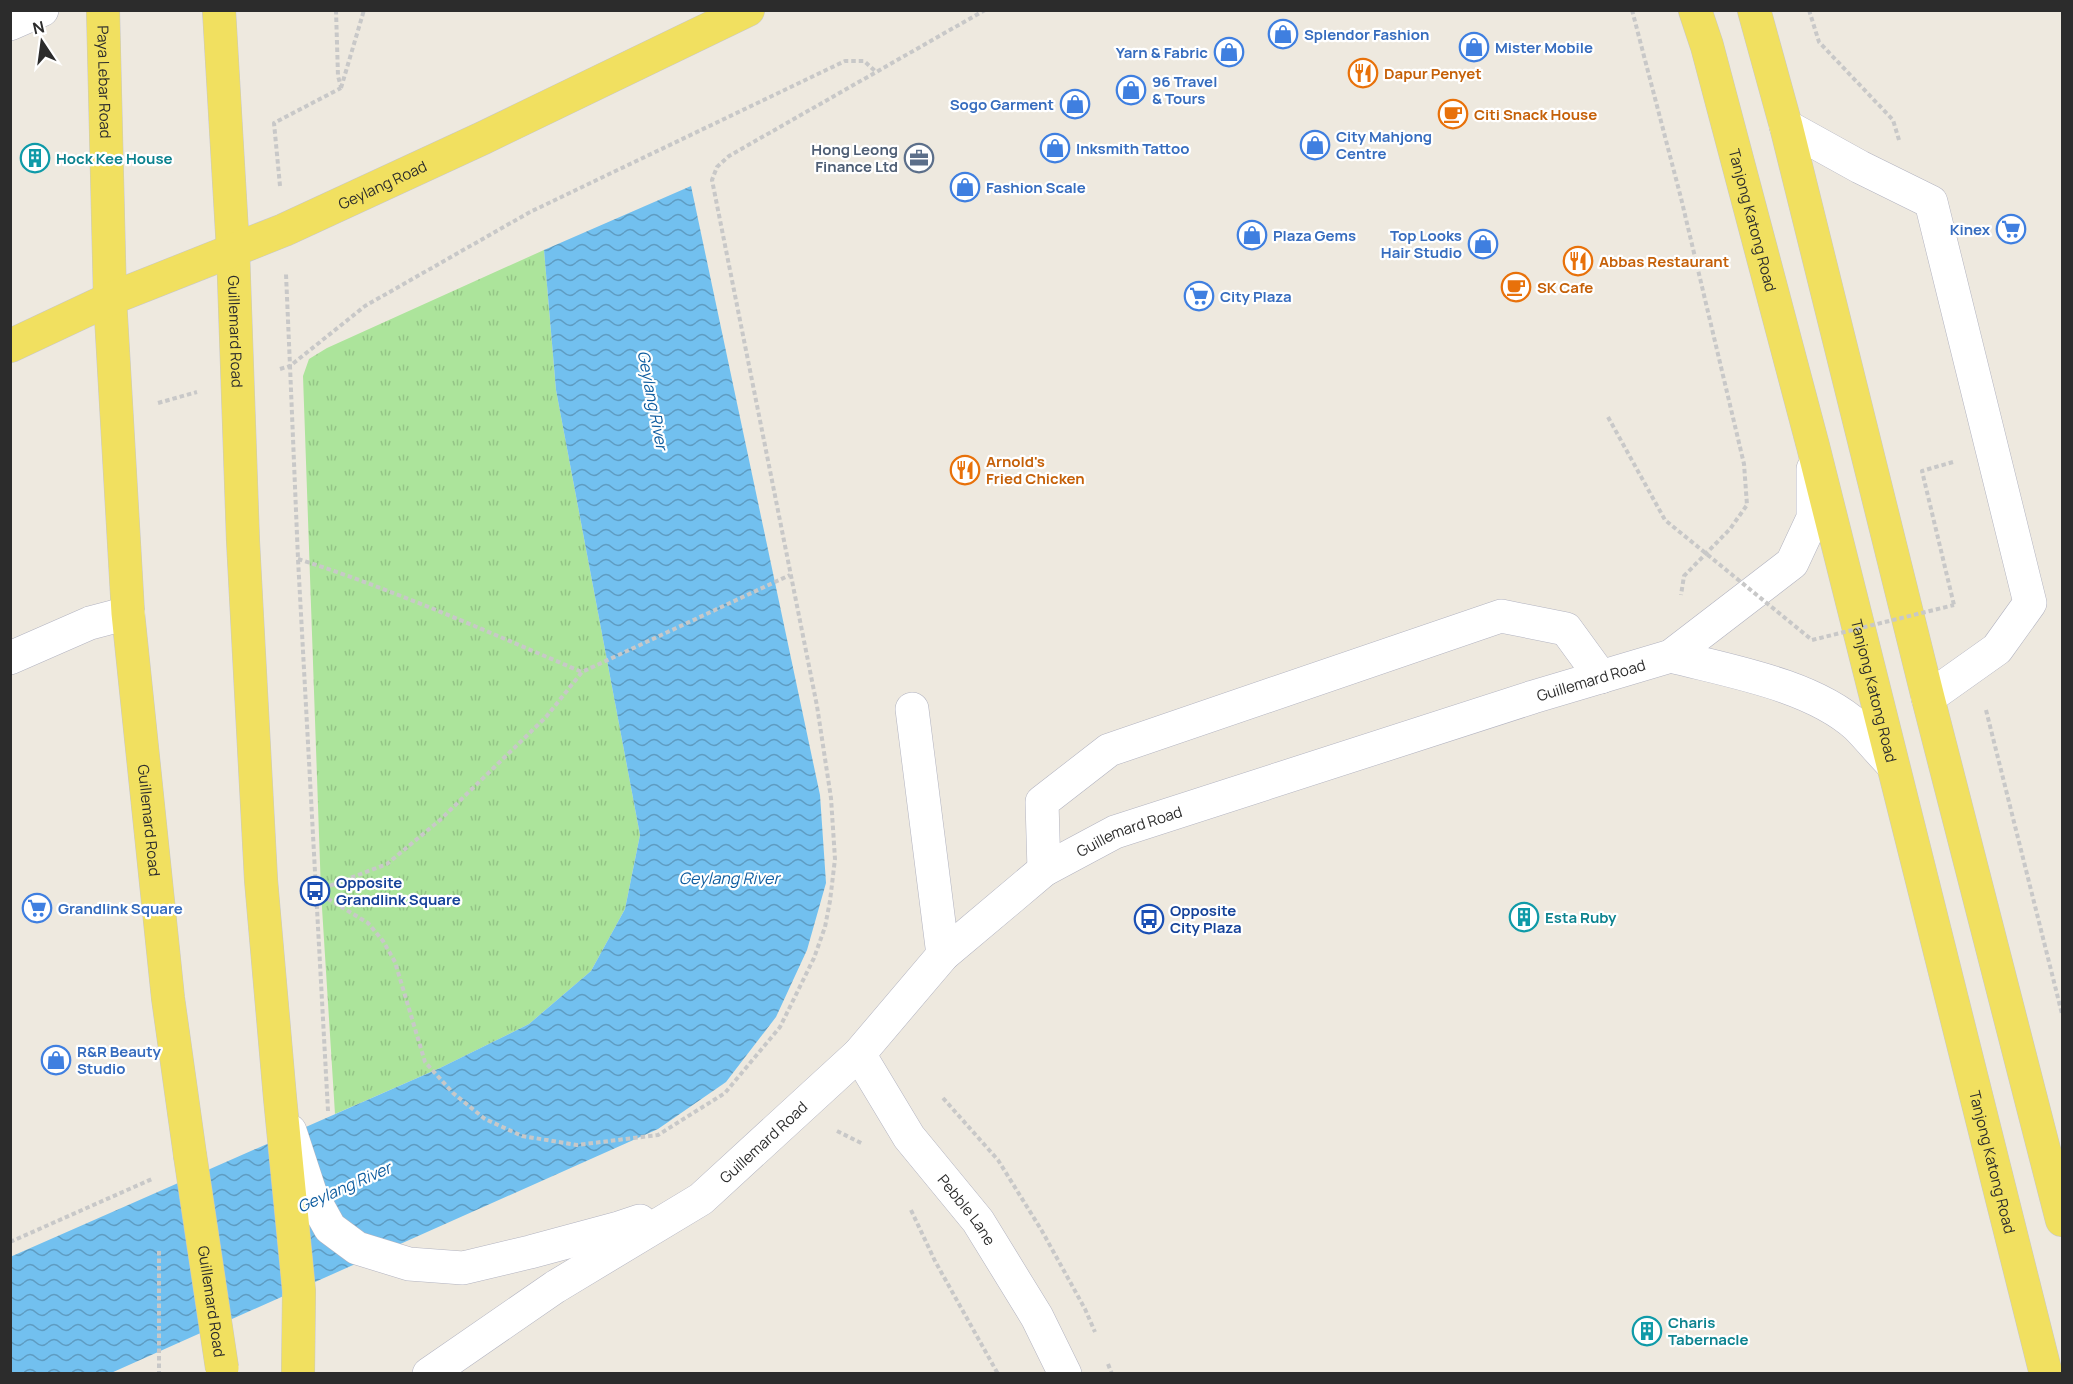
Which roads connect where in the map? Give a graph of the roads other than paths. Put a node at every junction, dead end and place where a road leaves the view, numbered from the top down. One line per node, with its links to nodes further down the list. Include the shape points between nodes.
1 (42, 10): 7 (street)
2 (103, 10): 10 (main road, Paya Lebar Road)
3 (219, 10): 9 (main road)
4 (748, 10): 9 (main road, Geylang Road, via 483,138)
5 (1695, 10): 12 (main road, Tanjong Katong Road)
6 (1754, 10): 8 (main road)
7 (10, 24)
8 (1785, 126): 17 (main road); 17 (street, via 1930,202 1939,236 2030,603 1997,649)
9 (233, 250): 10 (main road, Geylang Road); 23 (main road, Guillemard Road, via 261,880)
10 (110, 299): 11 (main road, Geylang Road); 13 (main road, Guillemard Road)
11 (10, 346)
12 (1813, 446): 14 (street, Guillemard Road, via 1813,518 1792,563); 19 (main road, Tanjong Katong Road)
13 (128, 613): 15 (street, via 90,623); 26 (main road, Guillemard Road, bridge, via 168,998)
14 (1671, 656): 16 (street, Guillemard Road); 19 (street, via 1780,685 1825,705 1856,726)
15 (10, 658)
16 (1601, 677): 20 (street, Guillemard Road, via 1115,832); 20 (street, via 1566,629 1501,616 1109,750 1042,802)
17 (1928, 698): 25 (main road)
18 (912, 709): 21 (street)
19 (1892, 764): 30 (main road, Tanjong Katong Road)
20 (1044, 870): 21 (street, Guillemard Road)
21 (943, 955): 22 (street, Guillemard Road)
22 (859, 1054): 24 (street, Guillemard Road); 29 (street, Pebble Lane, via 909,1137 978,1221 1037,1317)
23 (280, 1098): 24 (street, Guillemard Road, via 310,1192 330,1228 357,1248 409,1264 463,1268 619,1228); 27 (main road, Guillemard Road, via 299,1291)
24 (701, 1199): 28 (street, Guillemard Road, via 555,1287)
25 (2062, 1220)
26 (222, 1371)
27 (298, 1374)
28 (429, 1374)
29 (1065, 1374)
30 (2046, 1374)

